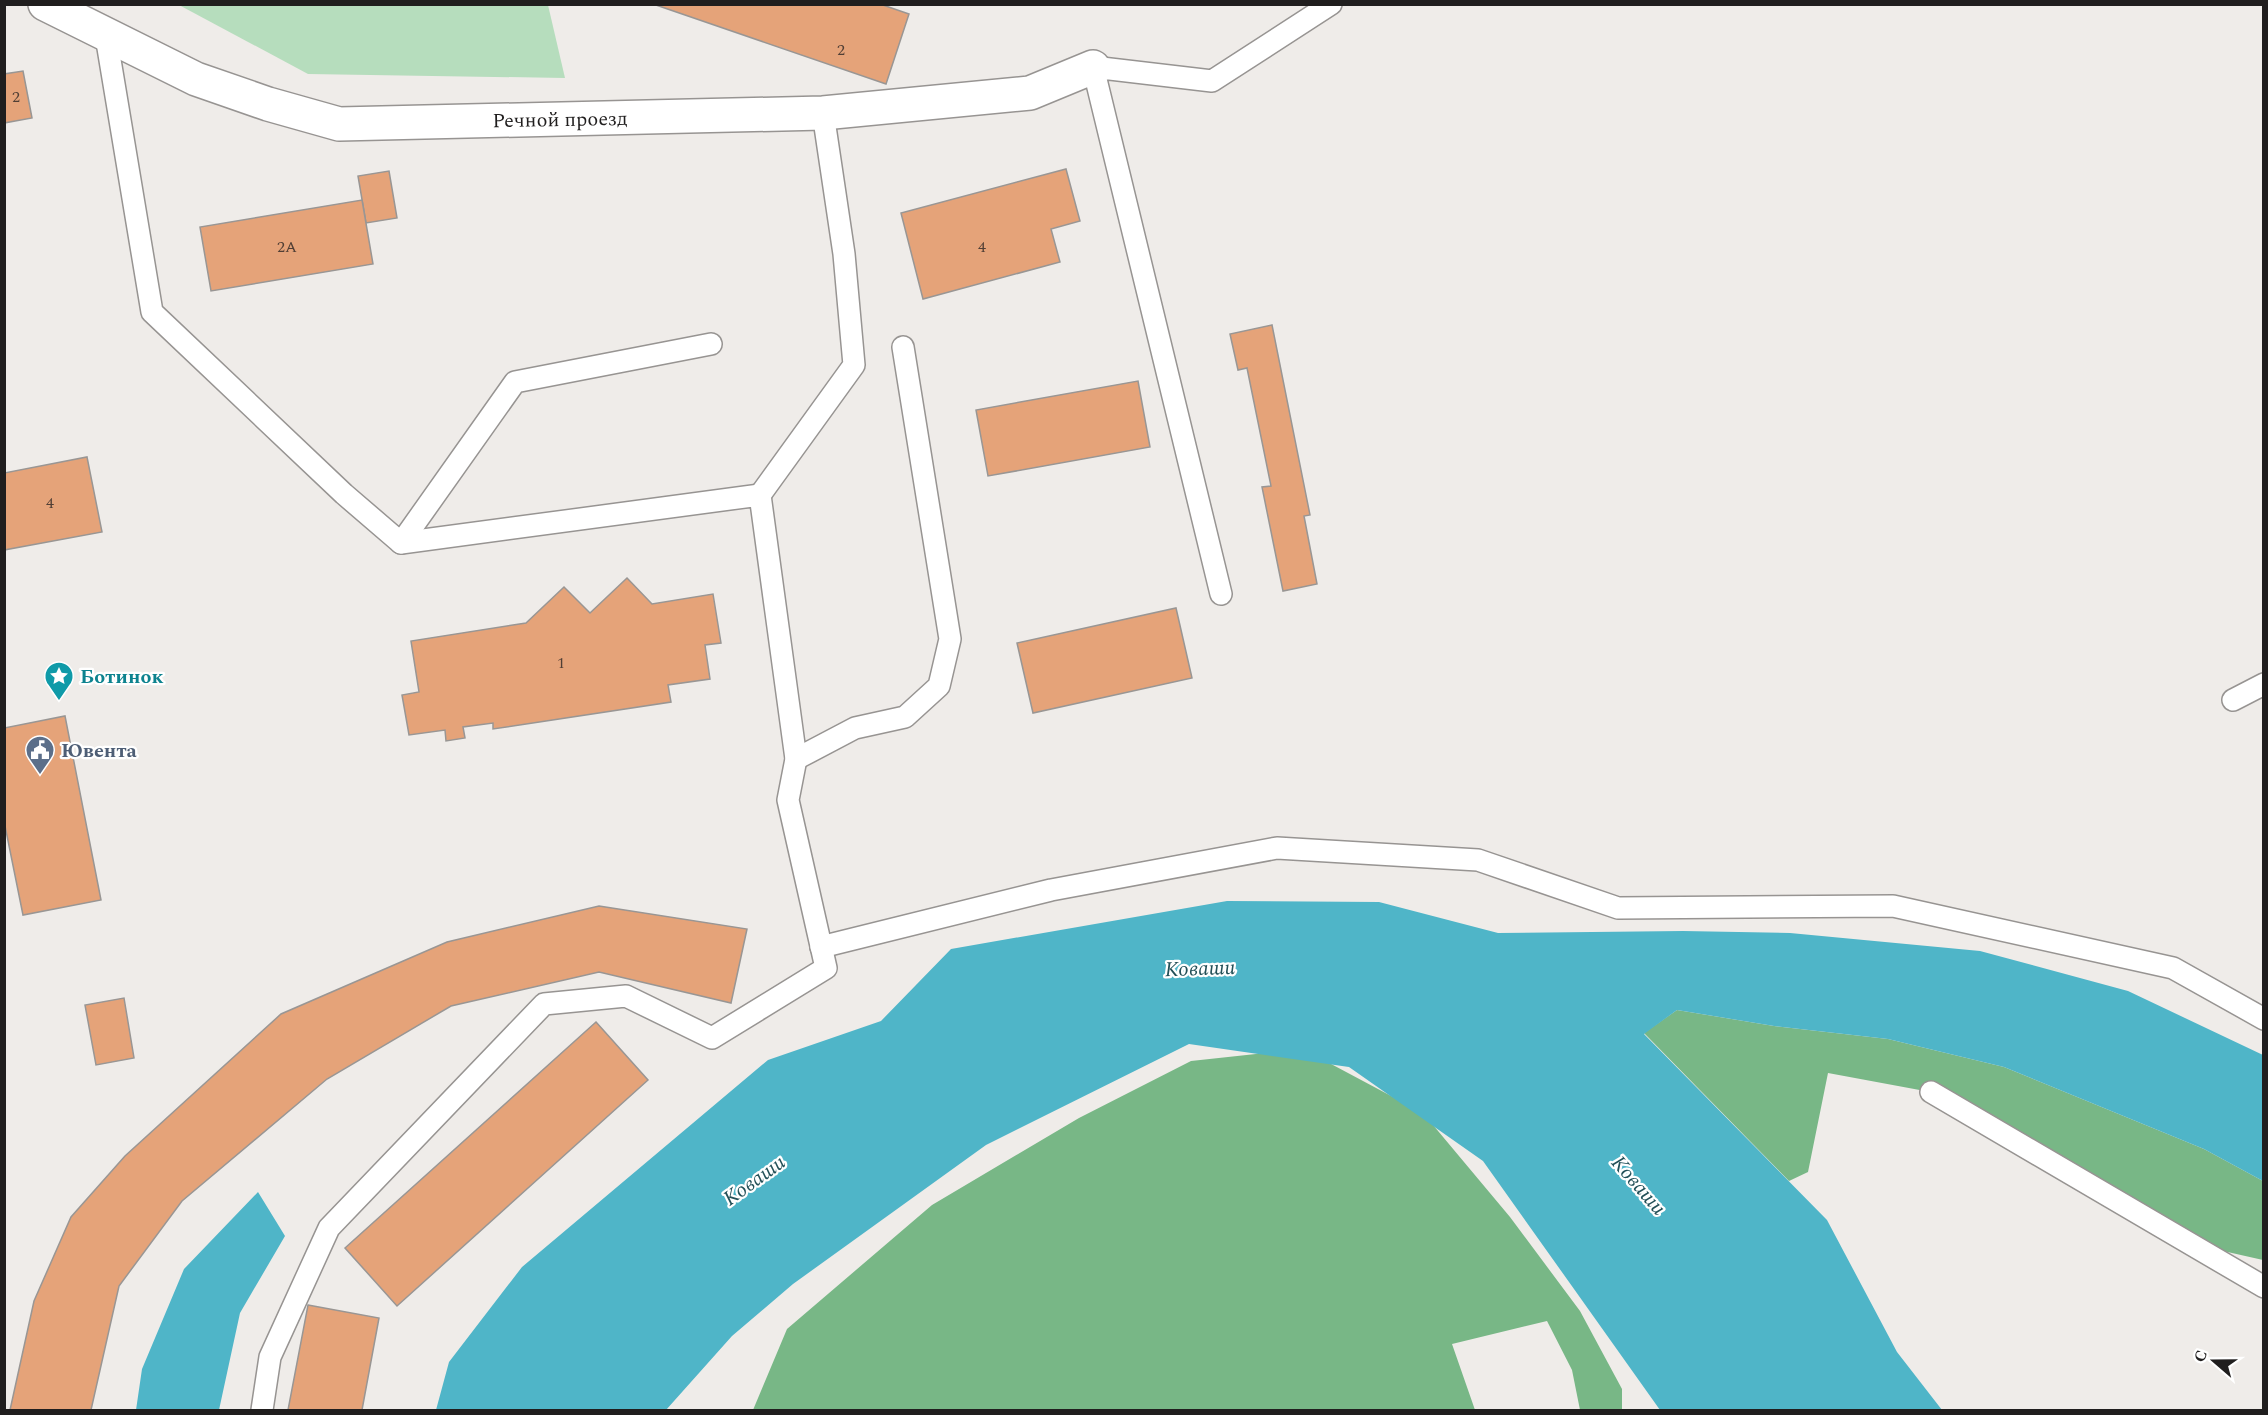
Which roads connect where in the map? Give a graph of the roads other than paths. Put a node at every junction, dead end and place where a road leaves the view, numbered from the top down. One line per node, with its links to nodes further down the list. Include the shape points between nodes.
1 (45, 4): 3 (street, Речной проезд)
2 (1331, 4): 4 (lane, via 1212,81)
3 (106, 36): 5 (street, Речной проезд, via 196,79 339,124); 9 (lane, via 152,312)
4 (1093, 67): 5 (street, Речной проезд, via 1030,93); 10 (lane)
5 (823, 113): 8 (lane, via 844,254 854,365)
6 (711, 344): 9 (lane, via 515,382)
7 (903, 347): 13 (lane, via 950,639 939,686 905,717 855,728)
8 (760, 495): 9 (lane); 13 (lane)
9 (400, 543)
10 (1221, 594)
11 (2264, 684): 12 (lane)
12 (2234, 700)
13 (796, 759): 14 (lane, via 788,800)
14 (821, 946): 15 (lane, via 1051,890 1277,848 1478,860 1618,908 1893,906 2173,968); 18 (lane, via 826,968 712,1038 626,996 544,1004 329,1228 270,1357)
15 (2264, 1019)
16 (1931, 1092): 17 (lane)
17 (2264, 1287)
18 (262, 1410)

